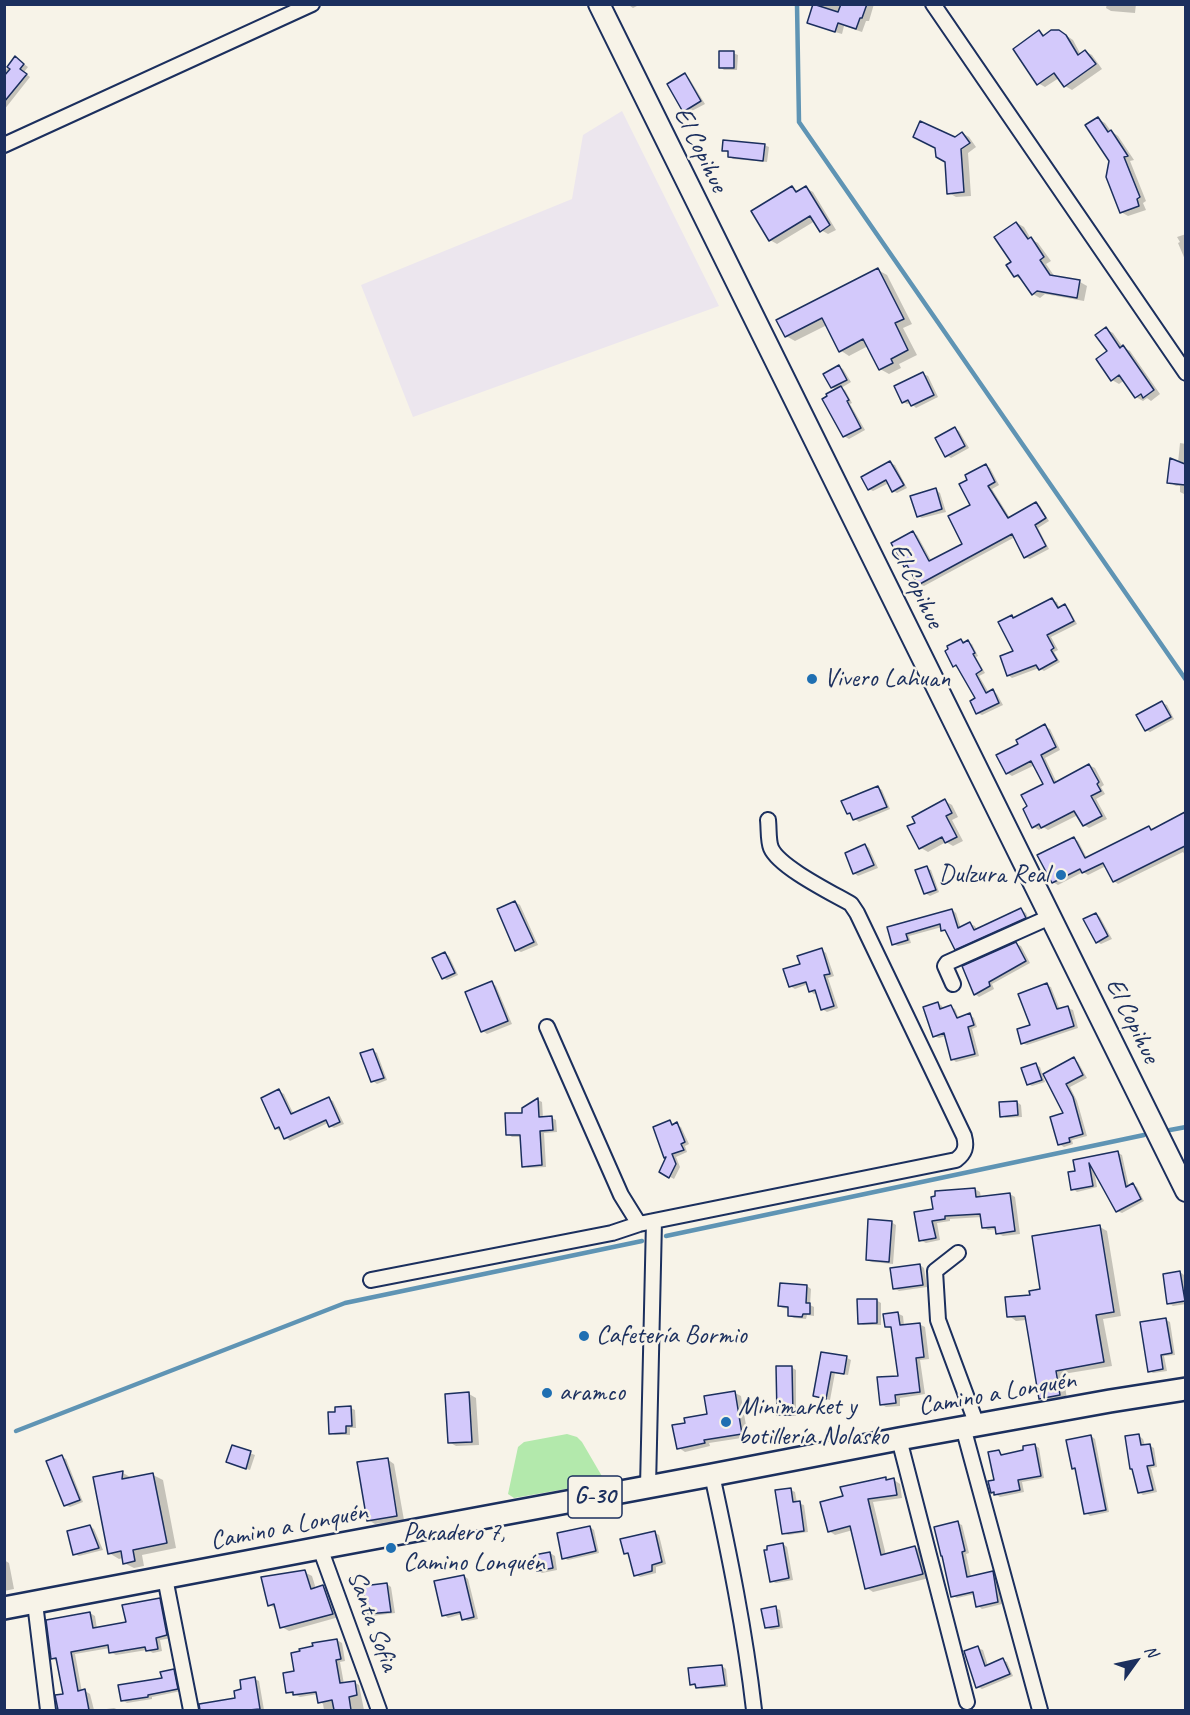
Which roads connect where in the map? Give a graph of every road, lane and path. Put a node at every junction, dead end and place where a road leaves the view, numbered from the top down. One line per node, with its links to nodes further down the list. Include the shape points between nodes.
1 (312, 4): 4 (street)
2 (599, 4): 7 (main road, El Copihue)
3 (933, 4): 5 (street)
4 (4, 145)
5 (1185, 373)
6 (768, 820): 11 (street, via 771,848 778,857 789,868 851,904 857,913 967,1146 956,1160)
7 (1050, 917): 8 (street, via 946,963); 10 (main road, El Copihue)
8 (953, 984)
9 (547, 1027): 12 (street, via 621,1195)
10 (1185, 1191)
11 (654, 1221): 12 (street); 19 (street)
12 (639, 1224): 14 (street, via 612,1233)
13 (958, 1253): 16 (street, via 935,1271 938,1320)
14 (371, 1280)
15 (1185, 1389): 16 (main road, Camino a Lonquén / G-30)
16 (970, 1426): 17 (main road, Camino a Lonquén / G-30); 29 (street)
17 (899, 1438): 18 (main road, Camino a Lonquén / G-30); 24 (street)
18 (712, 1475): 19 (main road, Camino a Lonquén / G-30); 28 (street, via 739,1609)
19 (648, 1487): 20 (main road, Camino a Lonquén / G-30)
20 (320, 1548): 21 (main road, Camino a Lonquén / G-30); 27 (street, Santa Sofia)
21 (165, 1578): 22 (main road, Camino a Lonquén / G-30); 26 (street)
22 (35, 1603): 23 (main road, Camino a Lonquén / G-30); 25 (street)
23 (4, 1608)
24 (967, 1702)
25 (48, 1710)
26 (191, 1710)
27 (379, 1710)
28 (754, 1710)
29 (1040, 1710)

